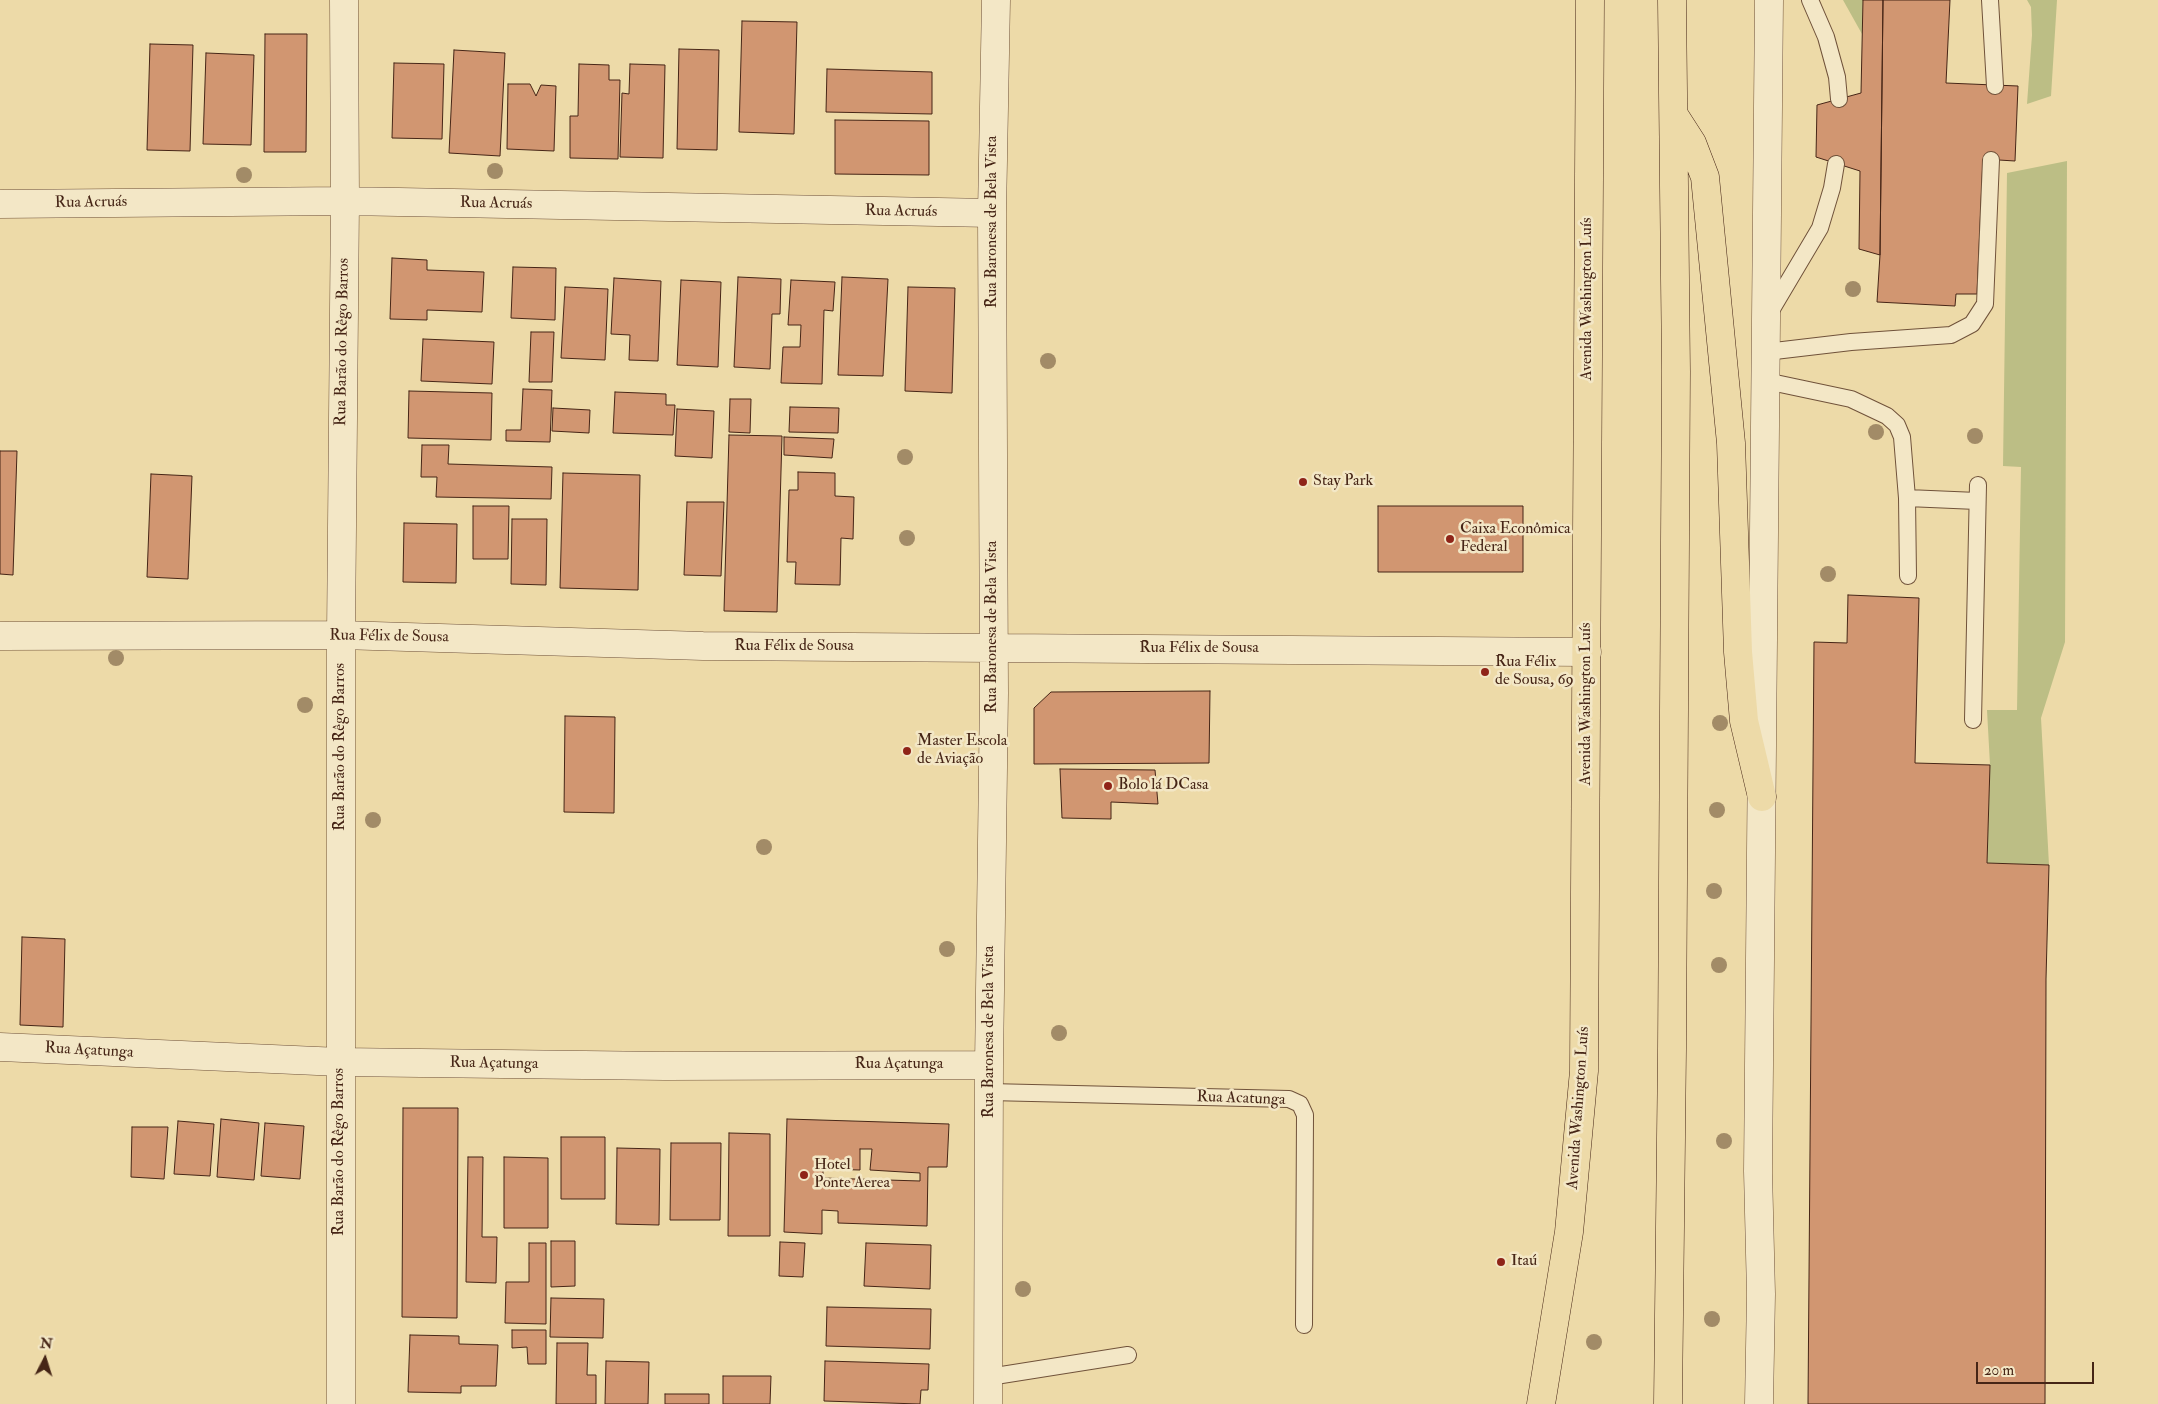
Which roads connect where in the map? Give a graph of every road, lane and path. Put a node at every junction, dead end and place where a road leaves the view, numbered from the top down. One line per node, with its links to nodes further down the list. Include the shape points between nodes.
1 (344, 0): 13 (street, Rua Barão do Rêgo Barros)
2 (996, 0): 15 (street, Rua Baronesa de Bela Vista)
3 (1590, 0): 24 (highway, Avenida Washington Luís)
4 (1672, 0): 10 (highway)
5 (1769, 0): 16 (street)
6 (1810, 0): 9 (lane, via 1826,37)
7 (1990, 0): 8 (lane)
8 (1995, 86)
9 (1840, 99)
10 (1674, 115): 26 (highway, via 1692,143 1705,177 1732,443 1744,721); 37 (highway, via 1676,411)
11 (1991, 160): 17 (lane, via 1985,304 1972,324 1951,335)
12 (1836, 164): 16 (lane, via 1820,228)
13 (345, 201): 14 (street, Rua Acruás); 15 (street, Rua Acruás); 21 (street, Rua Barão do Rêgo Barros)
14 (0, 204)
15 (992, 213): 23 (street, Rua Baronesa de Bela Vista)
16 (1766, 318): 17 (street)
17 (1766, 352): 18 (street)
18 (1766, 381): 19 (lane, via 1851,399 1887,416 1897,425 1902,437); 26 (street)
19 (1906, 498): 20 (lane); 25 (lane, via 1977,493)
20 (1908, 576)
21 (341, 635): 22 (street, Rua Félix de Sousa); 23 (street, Rua Félix de Sousa, via 703,646); 28 (street, Rua Barão do Rêgo Barros)
22 (0, 636)
23 (993, 648): 24 (street, Rua Félix de Sousa); 29 (street, Rua Baronesa de Bela Vista)
24 (1587, 652): 36 (highway, Avenida Washington Luís, via 1584,1071 1569,1232)
25 (1974, 720)
26 (1762, 797): 38 (street)
27 (0, 1047): 28 (street, Rua Açatunga)
28 (340, 1062): 29 (street, Rua Açatunga); 34 (street, Rua Barão do Rêgo Barros)
29 (989, 1065): 30 (street, Rua Baronesa de Bela Vista)
30 (989, 1092): 31 (lane, Rua Acatunga, via 1289,1099 1300,1104 1305,1115); 33 (street, Rua Baronesa de Bela Vista)
31 (1304, 1325)
32 (1128, 1355): 33 (lane)
33 (989, 1377): 35 (street, Rua Baronesa de Bela Vista)
34 (341, 1404)
35 (988, 1404)
36 (1541, 1404)
37 (1668, 1404)
38 (1759, 1404)

